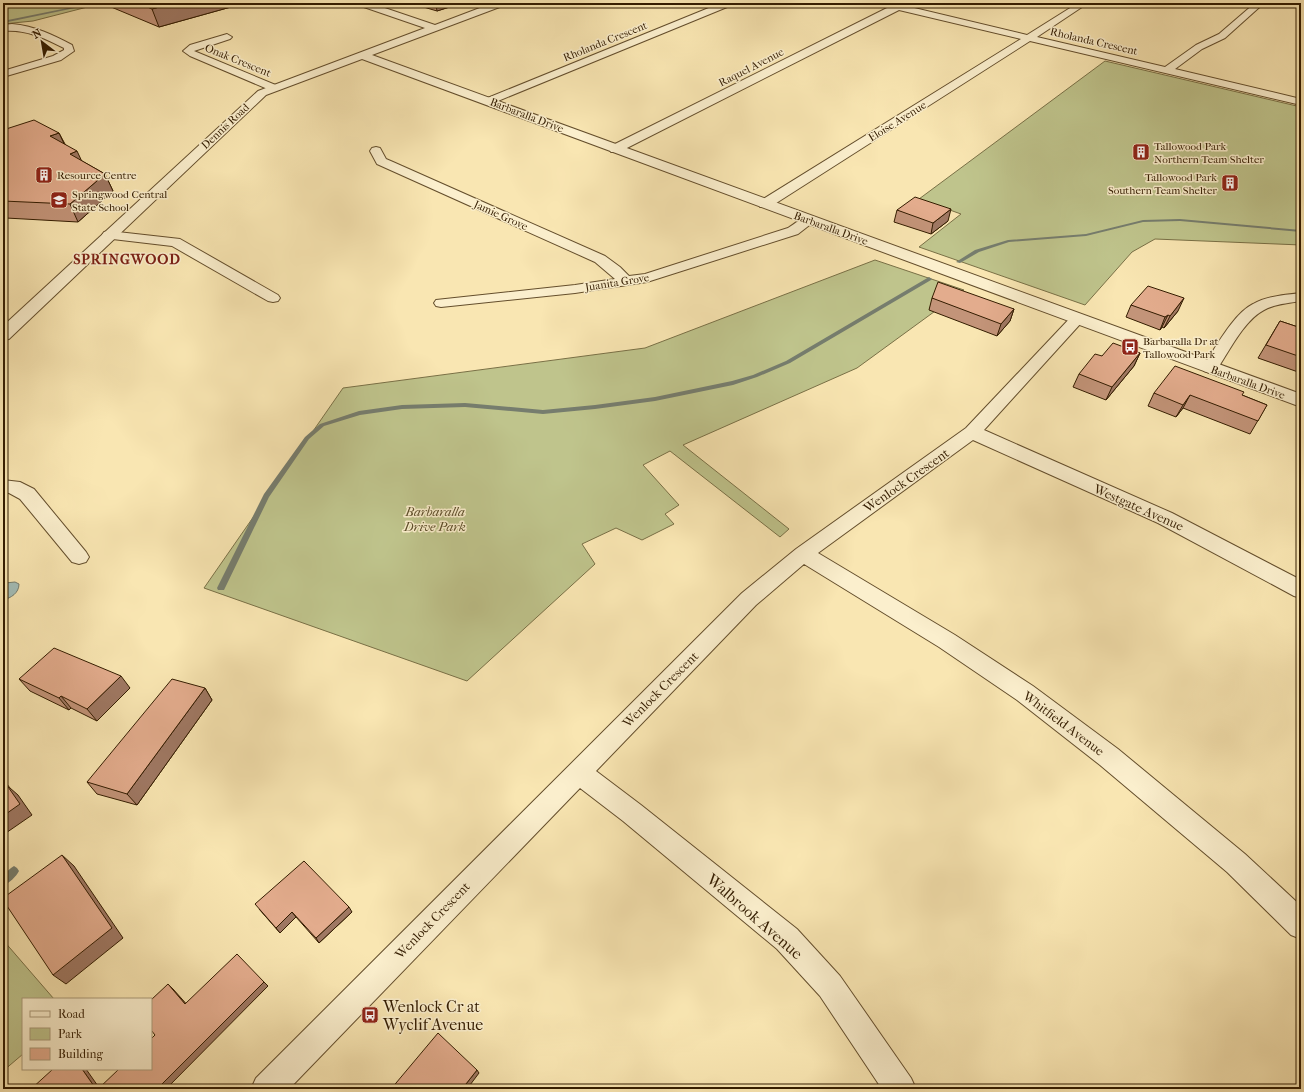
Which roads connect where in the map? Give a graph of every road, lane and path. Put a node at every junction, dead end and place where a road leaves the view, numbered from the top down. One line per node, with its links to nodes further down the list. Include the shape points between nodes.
1 (362, 3): 9 (street)
2 (502, 3): 9 (street, Dennis Road)
3 (729, 3): 16 (street, Rholanda Crescent)
4 (882, 3): 7 (street, Rholanda Crescent)
5 (1084, 3): 11 (street, Eloise Avenue)
6 (1260, 3): 13 (street, via 1222,36 1191,52)
7 (902, 5): 11 (street, Rholanda Crescent); 18 (street, Raquel Avenue)
8 (3, 28): 14 (street, via 28,28 69,47 69,51 57,58)
9 (434, 28): 12 (street, Dennis Road)
10 (227, 37): 15 (street, Onak Crescent, via 193,47 188,51)
11 (1028, 38): 13 (street, Rholanda Crescent); 20 (street, Eloise Avenue)
12 (361, 55): 15 (street, Dennis Road); 16 (street, Barbaralla Drive)
13 (1167, 70): 17 (street, Rholanda Crescent)
14 (3, 74)
15 (274, 88): 22 (street, Dennis Road, via 252,101)
16 (489, 101): 18 (street, Barbaralla Drive)
17 (1301, 102)
18 (615, 149): 20 (street, Barbaralla Drive)
19 (376, 151): 23 (street, Jamie Grove, via 381,161 389,166 600,259)
20 (765, 204): 21 (street, Barbaralla Drive)
21 (809, 220): 23 (street, Juanita Grove, via 793,231 647,278); 27 (street, Barbaralla Drive)
22 (109, 235): 25 (street, via 175,242); 28 (street, Dennis Road)
23 (625, 281): 26 (street, Juanita Grove, via 575,289)
24 (1301, 297): 29 (street, via 1258,307 1244,320)
25 (273, 298)
26 (441, 303)
27 (1077, 319): 29 (street, Barbaralla Drive); 31 (street, Wenlock Crescent)
28 (3, 335)
29 (1210, 368): 30 (street, Barbaralla Drive)
30 (1301, 401)
31 (972, 432): 33 (street, Wenlock Crescent); 35 (street, Westgate Avenue, via 1166,518)
32 (3, 486): 34 (street, via 13,486 27,494)
33 (803, 554): 36 (street, Wenlock Crescent, via 749,599); 37 (street, Whitfield Avenue, via 947,641 1025,693 1109,756 1218,848)
34 (79, 557)
35 (1301, 590)
36 (578, 772): 38 (street, Wenlock Crescent); 39 (street, Walbrook Avenue, via 788,939 830,986)
37 (1301, 925)
38 (267, 1089)
39 (900, 1089)

